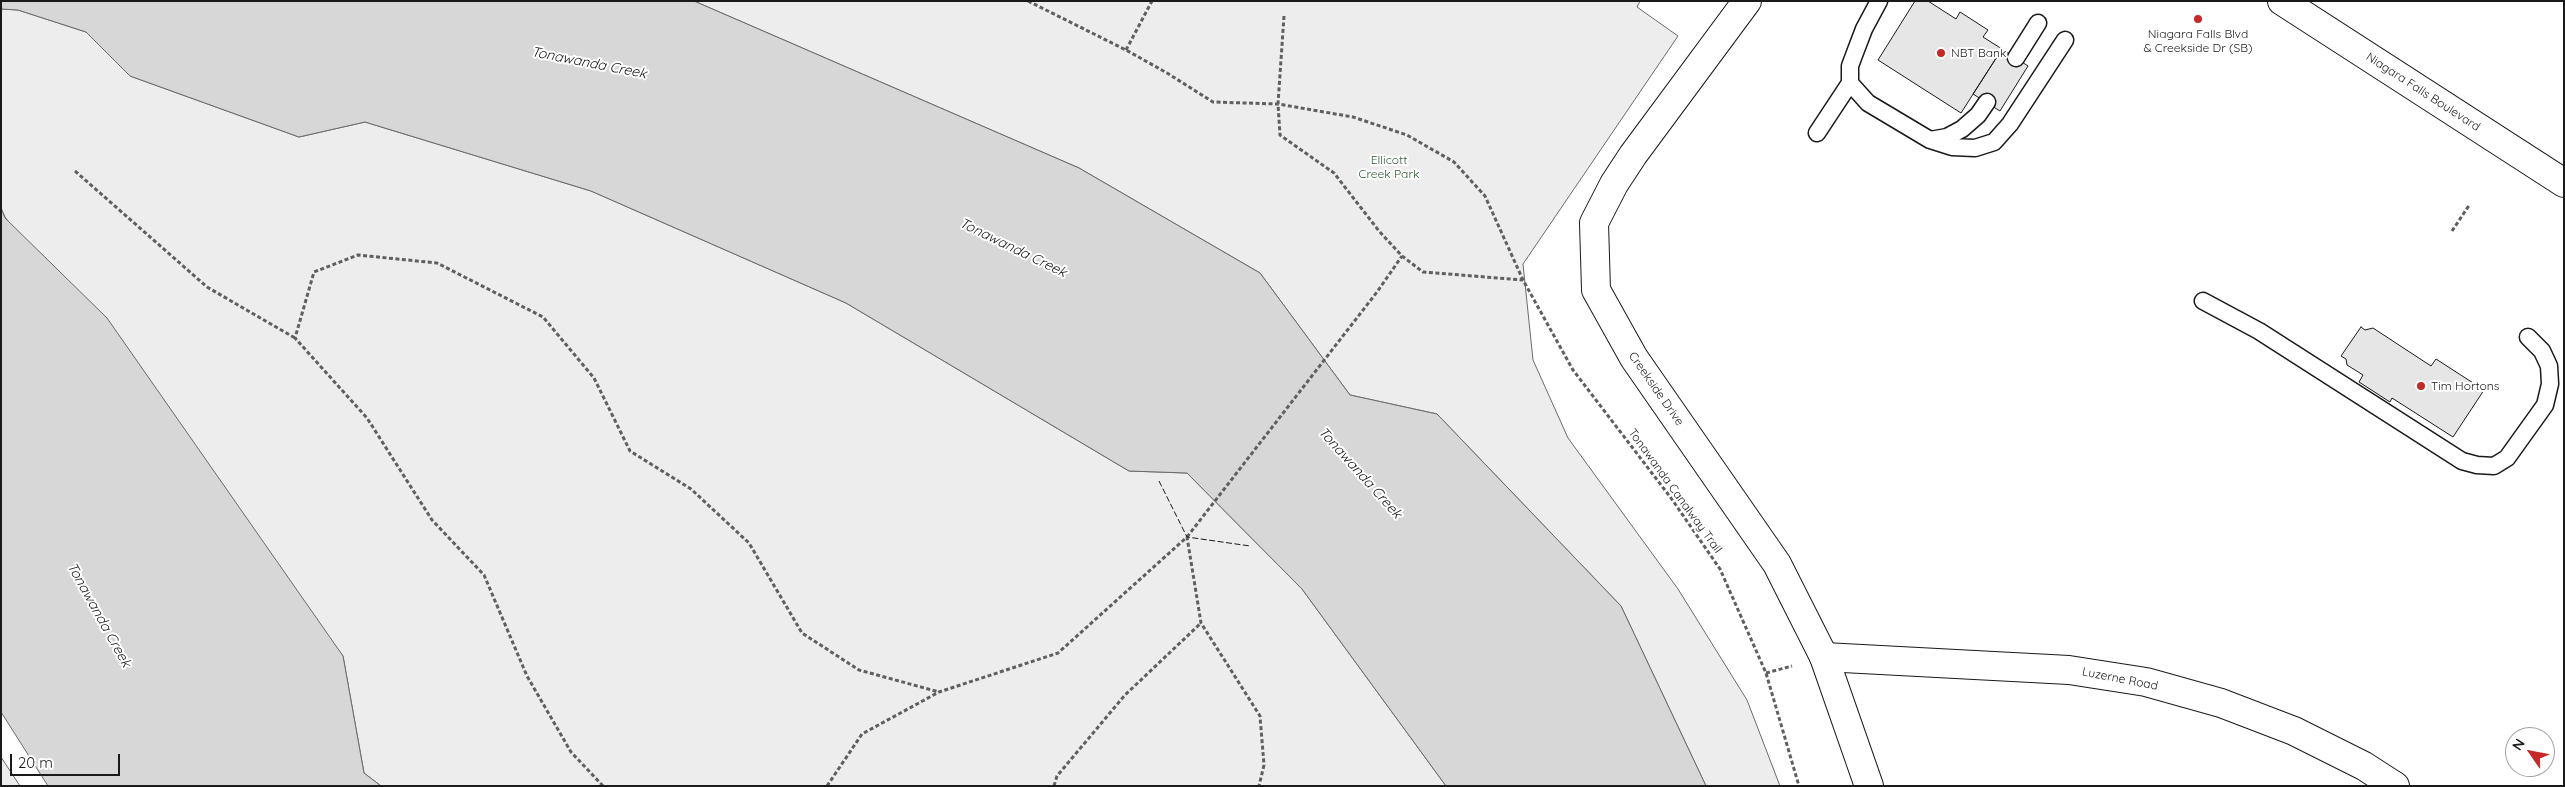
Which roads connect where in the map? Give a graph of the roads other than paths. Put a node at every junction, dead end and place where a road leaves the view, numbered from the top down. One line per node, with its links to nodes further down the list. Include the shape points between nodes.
1 (1747, 1): 14 (street, Creekside Drive, via 1614,184 1594,223 1596,290 1634,358 1777,564)
2 (1879, 1): 7 (lane, via 1850,66)
3 (2282, 1): 11 (street, Niagara Falls Boulevard)
4 (2038, 23): 6 (lane)
5 (2065, 40): 10 (lane, via 2010,124 1994,142 1975,148 1952,147)
6 (2016, 58)
7 (1850, 83): 9 (lane); 10 (lane, via 1868,103)
8 (1987, 102): 10 (lane, via 1962,129 1947,137)
9 (1817, 133)
10 (1930, 140)
11 (2564, 183)
12 (2203, 301): 13 (lane, via 2259,332 2462,461 2477,465 2494,466 2507,458 2545,405 2550,384 2549,366 2542,351)
13 (2528, 337)
14 (1824, 657): 15 (street, Creekside Drive); 16 (street, Luzerne Road, via 2069,670 2146,682 2222,703 2294,731 2364,766)
15 (1869, 786)
16 (2395, 786)

